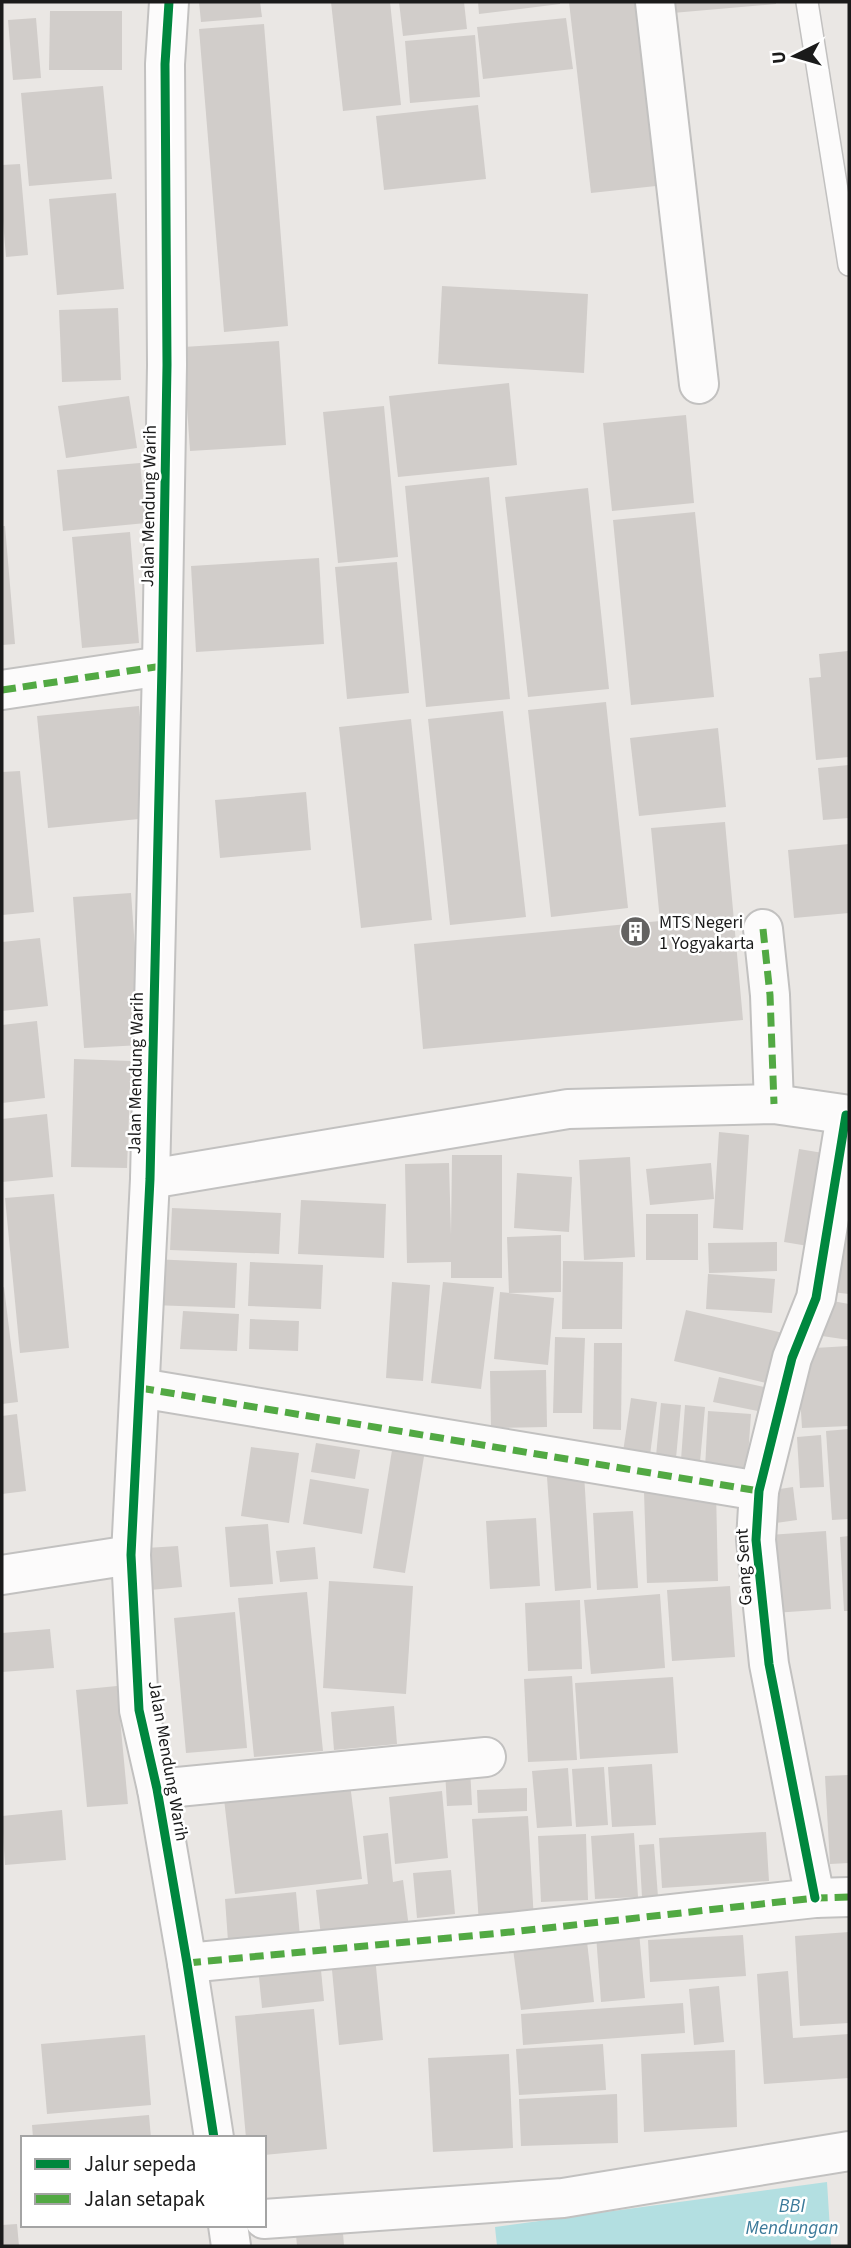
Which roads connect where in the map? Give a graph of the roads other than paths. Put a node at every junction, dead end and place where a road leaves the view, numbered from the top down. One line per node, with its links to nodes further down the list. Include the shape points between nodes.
1 (169, 2): 6 (street, Jalan Mendung Warih, via 164,64 167,365)
2 (654, 2): 5 (street)
3 (807, 2): 4 (lane)
4 (849, 265)
5 (699, 384)
6 (153, 667): 7 (street); 11 (street, Jalan Mendung Warih)
7 (2, 690)
8 (763, 929): 9 (street)
9 (774, 1104): 10 (street); 11 (street, via 568,1109)
10 (848, 1115): 13 (street, Gang Sent, via 816,1298 792,1358)
11 (150, 1179): 12 (street, Jalan Mendung Warih)
12 (140, 1388): 13 (street); 14 (street, Jalan Mendung Warih)
13 (759, 1491): 18 (street, Gang Sent, via 756,1540 769,1664)
14 (131, 1555): 15 (street); 17 (street, Jalan Mendung Warih, via 139,1710)
15 (2, 1575)
16 (486, 1757): 17 (street)
17 (157, 1789): 19 (street, Jalan Mendung Warih)
18 (832, 1898): 19 (street)
19 (187, 1963): 20 (street, Jalan Mendung Warih)
20 (214, 2136)
21 (849, 2151): 22 (street, via 563,2197)
22 (266, 2220)
23 (228, 2227): 24 (street)
24 (231, 2246)

